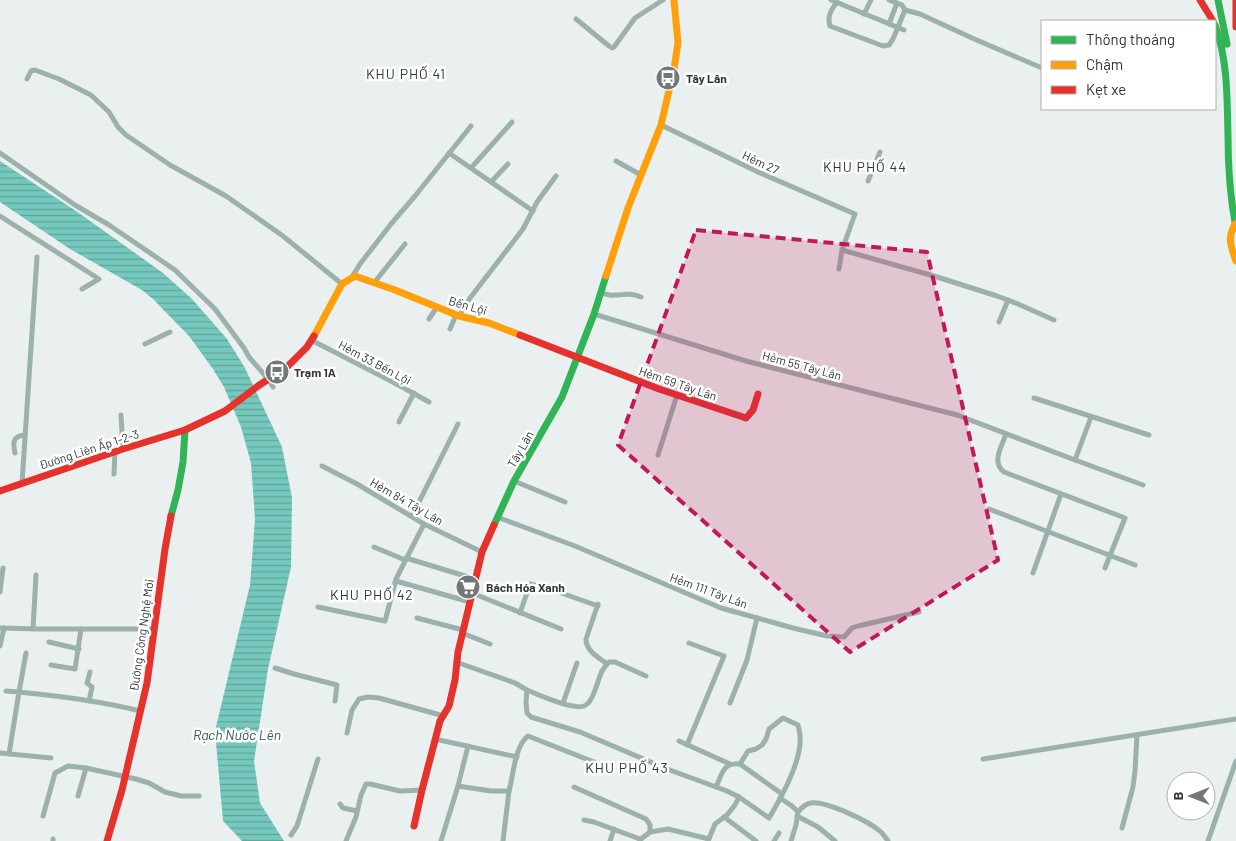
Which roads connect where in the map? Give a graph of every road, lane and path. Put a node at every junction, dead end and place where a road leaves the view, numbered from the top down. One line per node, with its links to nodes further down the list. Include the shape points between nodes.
1 (662, 0): 12 (street, via 635,18 614,47)
2 (674, 0): 23 (main road, Tây Lân, via 678,43)
3 (871, 0): 11 (street)
4 (889, 0): 9 (street)
5 (1200, 0): 13 (main road)
6 (1218, 0): 20 (main road, via 1227,41)
7 (1236, 0): 15 (main road)
8 (834, 1): 11 (street); 16 (street, via 828,19 830,26 883,46 889,46)
9 (897, 3): 10 (street); 14 (street)
10 (906, 10): 16 (street); 19 (street)
11 (864, 14): 14 (street)
12 (576, 19)
13 (1212, 20)
14 (888, 24): 16 (street)
15 (1236, 27)
16 (898, 28): 17 (street)
17 (904, 30)
18 (1216, 30): 20 (main road)
19 (1041, 68)
20 (1227, 72): 37 (main road, via 1229,177)
21 (27, 78): 45 (street, via 35,70 91,95 109,112 118,128 170,165 226,196 284,236)
22 (512, 122): 30 (street)
23 (661, 125): 31 (main road, Tây Lân); 39 (street, Hẻm 27, via 855,214)
24 (471, 126): 27 (street)
25 (880, 152): 33 (street)
26 (0, 153): 61 (street, via 174,270 215,309)
27 (449, 153): 30 (street); 43 (street)
28 (616, 161): 31 (street)
29 (508, 164): 34 (street)
30 (471, 168): 34 (street)
31 (641, 175): 47 (main road, Tây Lân)
32 (556, 176): 35 (street)
33 (868, 181)
34 (491, 182): 35 (street)
35 (533, 211): 52 (street, via 524,229)
36 (0, 216): 46 (street, via 99,279)
37 (1236, 226): 41 (main road, via 1229,238)
38 (406, 244): 44 (street)
39 (842, 250): 42 (street); 49 (street)
40 (36, 257): 74 (street)
41 (1236, 261)
42 (839, 270)
43 (352, 277): 44 (main road, Bến Lội); 45 (main road)
44 (374, 283): 50 (main road, Bến Lội)
45 (342, 284): 58 (main road, Đường Liên Ấp 1-2-3)
46 (82, 289)
47 (601, 293): 48 (street); 51 (main road, Tây Lân)
48 (641, 297)
49 (1008, 300): 54 (street); 55 (street)
50 (437, 307): 52 (main road, Bến Lội); 53 (street)
51 (594, 314): 60 (main road, Tây Lân); 73 (street, Hẻm 55 Tây Lân, via 746,361 957,415)
52 (458, 316): 56 (street); 60 (main road, Bến Lội, via 489,323)
53 (428, 319)
54 (1054, 320)
55 (999, 322)
56 (450, 329)
57 (170, 332): 59 (street)
58 (311, 340): 61 (main road, Đường Liên Ấp 1-2-3, via 288,366); 63 (street, Hẻm 33 Bến Lội)
59 (145, 344)
60 (577, 358): 65 (main road, Hẻm 59 Tây Lân); 83 (main road, Tây Lân, via 562,397)
61 (268, 379): 62 (street); 72 (main road, Đường Liên Ấp 1-2-3, via 230,408)
62 (273, 387)
63 (414, 393): 67 (street, Hẻm 33 Bến Lội); 70 (street)
64 (758, 394): 65 (main road, Hẻm 59 Tây Lân, via 751,414 746,418)
65 (677, 395): 79 (street)
66 (1034, 398): 69 (street)
67 (428, 402)
68 (121, 415): 76 (street)
69 (1091, 417): 75 (street); 80 (street)
70 (399, 422)
71 (458, 424): 90 (street)
72 (185, 430): 76 (main road, Đường Liên Ấp 1-2-3); 119 (main road, Đường Công Nghệ Mới, via 183,462 165,549)
73 (1006, 434): 80 (street, Hẻm 55 Tây Lân); 87 (street, via 997,458 1000,469)
74 (25, 435): 78 (street, via 15,438); 84 (street)
75 (1148, 435)
76 (123, 449): 77 (main road, Đường Liên Ấp 1-2-3)
77 (116, 452): 82 (street); 84 (main road, Đường Liên Ấp 1-2-3)
78 (14, 453)
79 (658, 455)
80 (1075, 460): 85 (street, Hẻm 55 Tây Lân)
81 (322, 466): 90 (street, Hẻm 84 Tây Lân)
82 (114, 474)
83 (514, 481): 88 (street); 91 (main road, Tây Lân)
84 (22, 483): 86 (main road, Đường Liên Ấp 1-2-3)
85 (1143, 484)
86 (0, 490)
87 (1061, 494): 93 (street); 96 (street, via 1125,518)
88 (566, 502)
89 (989, 509): 93 (street)
90 (412, 516): 92 (street, Hẻm 84 Tây Lân)
91 (497, 517): 95 (main road, Tây Lân); 114 (street, Hẻm 111 Tây Lân, via 721,608)
92 (424, 524): 95 (street, Hẻm 84 Tây Lân); 97 (street)
93 (1047, 532): 96 (street); 101 (street)
94 (374, 546): 97 (street)
95 (482, 552): 103 (main road, Tây Lân)
96 (1110, 555): 98 (street); 100 (street)
97 (405, 559): 103 (street); 104 (street)
98 (1134, 565)
99 (3, 568): 107 (street)
100 (1106, 568)
101 (1033, 573)
102 (36, 575): 117 (street)
103 (475, 579): 108 (main road, Tây Lân)
104 (396, 580): 109 (street); 110 (street, via 385,622)
105 (546, 588): 112 (street, via 530,584)
106 (553, 590): 129 (street, via 598,605 586,644)
107 (0, 592)
108 (472, 594): 109 (main road, Tây Lân); 112 (street)
109 (470, 602): 120 (main road, Tây Lân)
110 (318, 607)
111 (919, 612): 114 (street, Hẻm 111 Tây Lân, via 852,628 844,637 827,636)
112 (520, 613): 116 (street)
113 (417, 618): 120 (street)
114 (757, 618): 140 (street, via 747,660)
115 (2, 628): 117 (street); 124 (street)
116 (561, 628)
117 (32, 629): 118 (street)
118 (81, 629): 119 (street); 125 (street)
119 (154, 629): 141 (main road, Đường Công Nghệ Mới)
120 (462, 631): 123 (street); 127 (main road, Tây Lân)
121 (49, 642): 125 (street)
122 (689, 643): 148 (street, via 724,656)
123 (490, 644)
124 (0, 646)
125 (79, 649): 130 (street, via 75,669)
126 (26, 653): 136 (street)
127 (456, 662): 134 (street); 142 (main road, Tây Lân, via 455,680)
128 (577, 663): 139 (street)
129 (607, 664): 133 (street, via 615,662); 139 (street, via 585,706)
130 (51, 665)
131 (276, 668): 138 (street, via 337,685)
132 (90, 672): 137 (street, via 87,683 92,687)
133 (646, 676)
134 (527, 690): 139 (street); 164 (street, via 527,713 531,717 580,732)
135 (6, 691): 136 (street)
136 (19, 692): 137 (street); 151 (street)
137 (89, 701): 141 (street)
138 (335, 701)
139 (563, 703)
140 (730, 703)
141 (140, 711): 161 (main road, Đường Công Nghệ Mới)
142 (444, 716): 144 (street, via 368,697 359,699 352,710); 146 (main road, Tây Lân)
143 (1236, 719): 145 (street)
144 (347, 733)
145 (1138, 735): 155 (street); 178 (street, via 1133,788)
146 (435, 739): 149 (street); 165 (main road, Tây Lân)
147 (679, 741): 148 (street)
148 (687, 745): 157 (street)
149 (468, 746): 152 (street); 162 (street)
150 (0, 753): 151 (street)
151 (9, 754): 153 (street)
152 (517, 757): 160 (street, via 528,736); 166 (street)
153 (51, 758)
154 (318, 759): 182 (street, via 298,826)
155 (983, 759)
156 (1236, 761): 195 (street)
157 (730, 764): 158 (street); 164 (street)
158 (740, 764): 169 (street); 169 (street, via 748,751 762,745 769,729 783,718 798,725 801,738 799,752)
159 (86, 768): 161 (street); 167 (street); 174 (street, via 68,766 55,773)
160 (609, 768)
161 (125, 777): 168 (street, via 165,792); 185 (main road, Đường Công Nghệ Mới)
162 (458, 786): 166 (street); 187 (street)
163 (574, 787): 180 (street, via 646,819)
164 (716, 787): 170 (street)
165 (422, 790): 172 (street, via 400,791 366,784); 177 (main road, Tây Lân)
166 (509, 791): 188 (street)
167 (78, 796)
168 (199, 796)
169 (781, 796): 170 (street, via 769,818); 173 (street)
170 (739, 797): 175 (street)
171 (340, 804): 172 (street)
172 (357, 811): 186 (street)
173 (798, 814): 192 (street); 193 (street); 194 (street, via 804,805 812,802 825,805 870,824)
174 (43, 816)
175 (724, 817): 184 (street, via 715,824); 190 (street)
176 (584, 820): 179 (street)
177 (414, 826)
178 (1122, 828)
179 (614, 830): 183 (street); 189 (street)
180 (650, 832): 183 (street); 184 (street, via 668,828)
181 (779, 833): 191 (street)
182 (290, 835)
183 (640, 840)
184 (708, 840)
185 (108, 841)
186 (346, 841)
187 (441, 841)
188 (503, 841)
189 (610, 841)
190 (756, 841)
191 (774, 841)
192 (791, 841)
193 (834, 841)
194 (888, 841)
195 (1208, 841)

